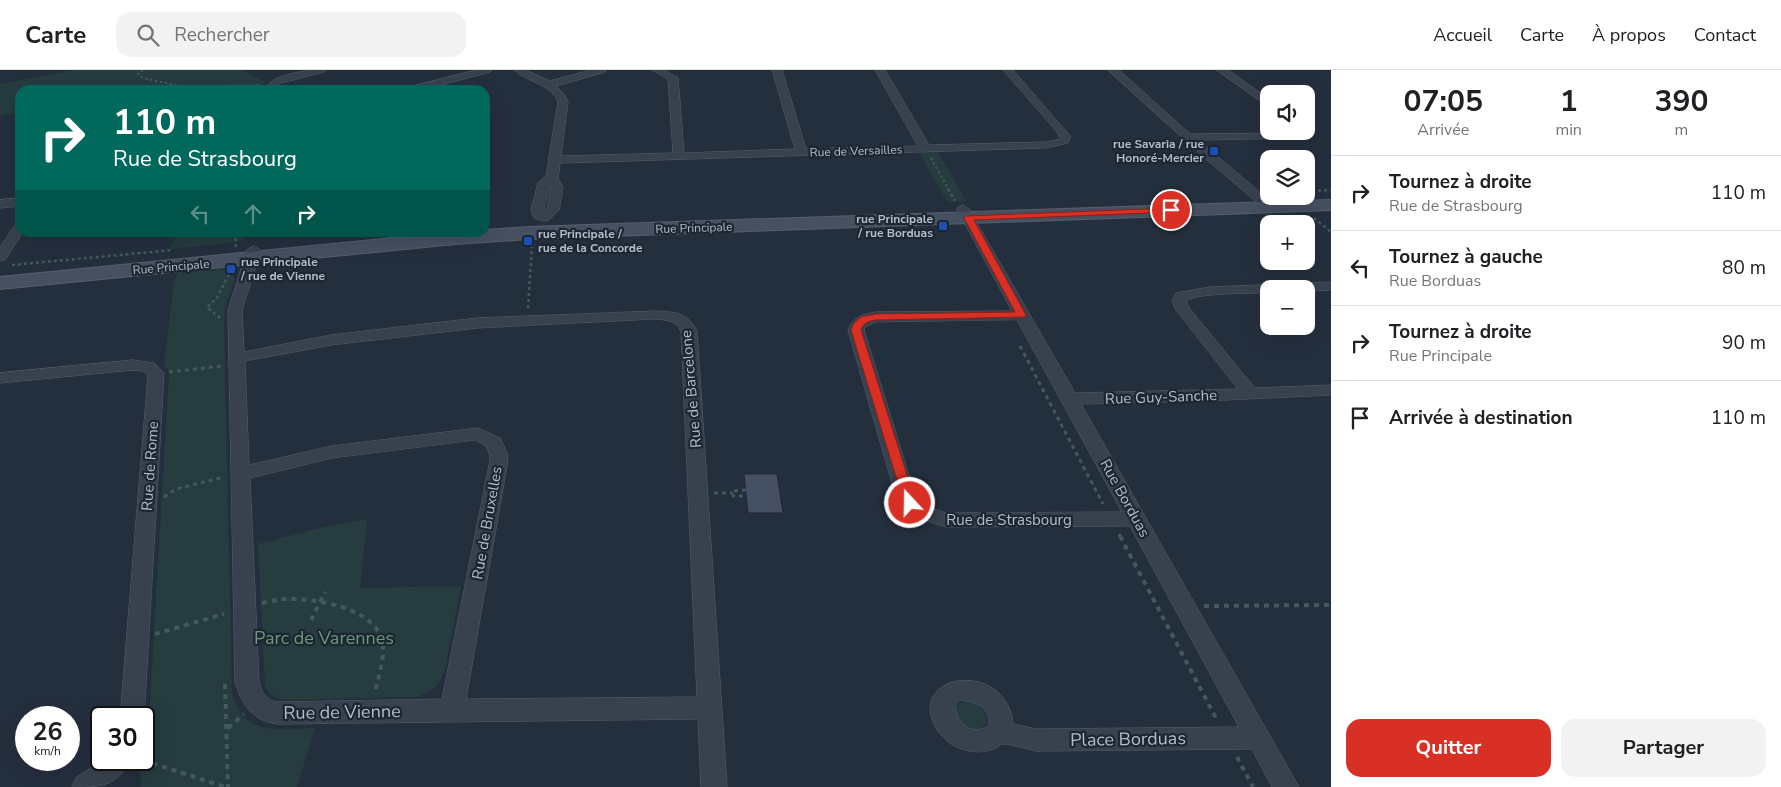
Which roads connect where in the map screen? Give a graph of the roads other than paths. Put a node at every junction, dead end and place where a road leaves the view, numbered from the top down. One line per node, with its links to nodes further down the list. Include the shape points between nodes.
1 (321, 70): 12 (street)
2 (487, 70): 13 (street)
3 (518, 70): 14 (street)
4 (602, 70): 14 (street)
5 (656, 70): 11 (street)
6 (777, 70): 19 (street)
7 (880, 70): 18 (street)
8 (1008, 70): 18 (street, Rue de Versailles, via 1061,130 1065,141)
9 (1113, 70): 17 (street)
10 (1222, 70): 15 (street)
11 (673, 74): 20 (street)
12 (272, 85)
13 (432, 85)
14 (547, 85): 21 (street, via 561,96 563,102)
15 (1260, 97)
16 (1260, 136): 17 (street)
17 (1188, 137): 24 (street)
18 (927, 150): 19 (street, Rue de Versailles)
19 (802, 153): 20 (street, Rue de Versailles)
20 (679, 156): 21 (street, Rue de Versailles)
21 (554, 160): 32 (street, via 552,178 557,187 553,210)
22 (1331, 196): 23 (street, Rue Principale)
23 (1315, 198)
24 (1260, 199)
25 (15, 202): 27 (street)
26 (1260, 203): 30 (street, Rue Principale)
27 (0, 204)
28 (1315, 205): 29 (street, Rue Principale)
29 (1331, 205)
30 (963, 210): 32 (street, Rue Principale); 42 (street, Rue Borduas)
31 (490, 228): 32 (street, Rue Principale)
32 (541, 228): 33 (street, Rue Principale)
33 (490, 234)
34 (15, 235): 38 (street)
35 (382, 237): 37 (street, Rue Principale)
36 (464, 237): 37 (street, Rue Principale)
37 (247, 251): 39 (street, Rue Principale); 40 (street, Rue Principale); 43 (street, Rue de Vienne)
38 (0, 257)
39 (0, 274)
40 (0, 283)
41 (1331, 286): 46 (street, Rue Guy-Sanche, via 1210,291 1181,296 1179,301 1183,310)
42 (1022, 315): 47 (street, Rue Borduas); 49 (street, Rue de Strasbourg, via 876,317 864,319 857,325 865,363 910,503 932,518 946,520)
43 (229, 362): 48 (street, Rue de Vienne); 51 (street, Rue de Barcelone, via 331,340 477,323 655,315 682,320 689,331)
44 (0, 378): 50 (street, Rue de Rome, via 133,365 142,365 156,373)
45 (1331, 390): 46 (street, Rue Guy-Sanche)
46 (1251, 394): 47 (street, Rue Guy-Sanche)
47 (1070, 399): 49 (street, Rue Borduas)
48 (233, 475): 52 (street, Rue de Vienne, via 247,683 256,705 278,713); 52 (street, Rue de Bruxelles, via 332,452 407,442 478,434 494,442 499,455 498,466)
49 (1137, 519): 54 (street, Rue Borduas)
50 (133, 706)
51 (709, 708): 52 (street, Rue de Vienne); 57 (street, Rue de Barcelone)
52 (452, 710)
53 (1000, 730): 54 (street, Place Borduas, via 1036,740)
54 (1258, 738): 58 (street, Rue Borduas)
55 (108, 771): 56 (street)
56 (85, 787)
57 (714, 787)
58 (1286, 787)

